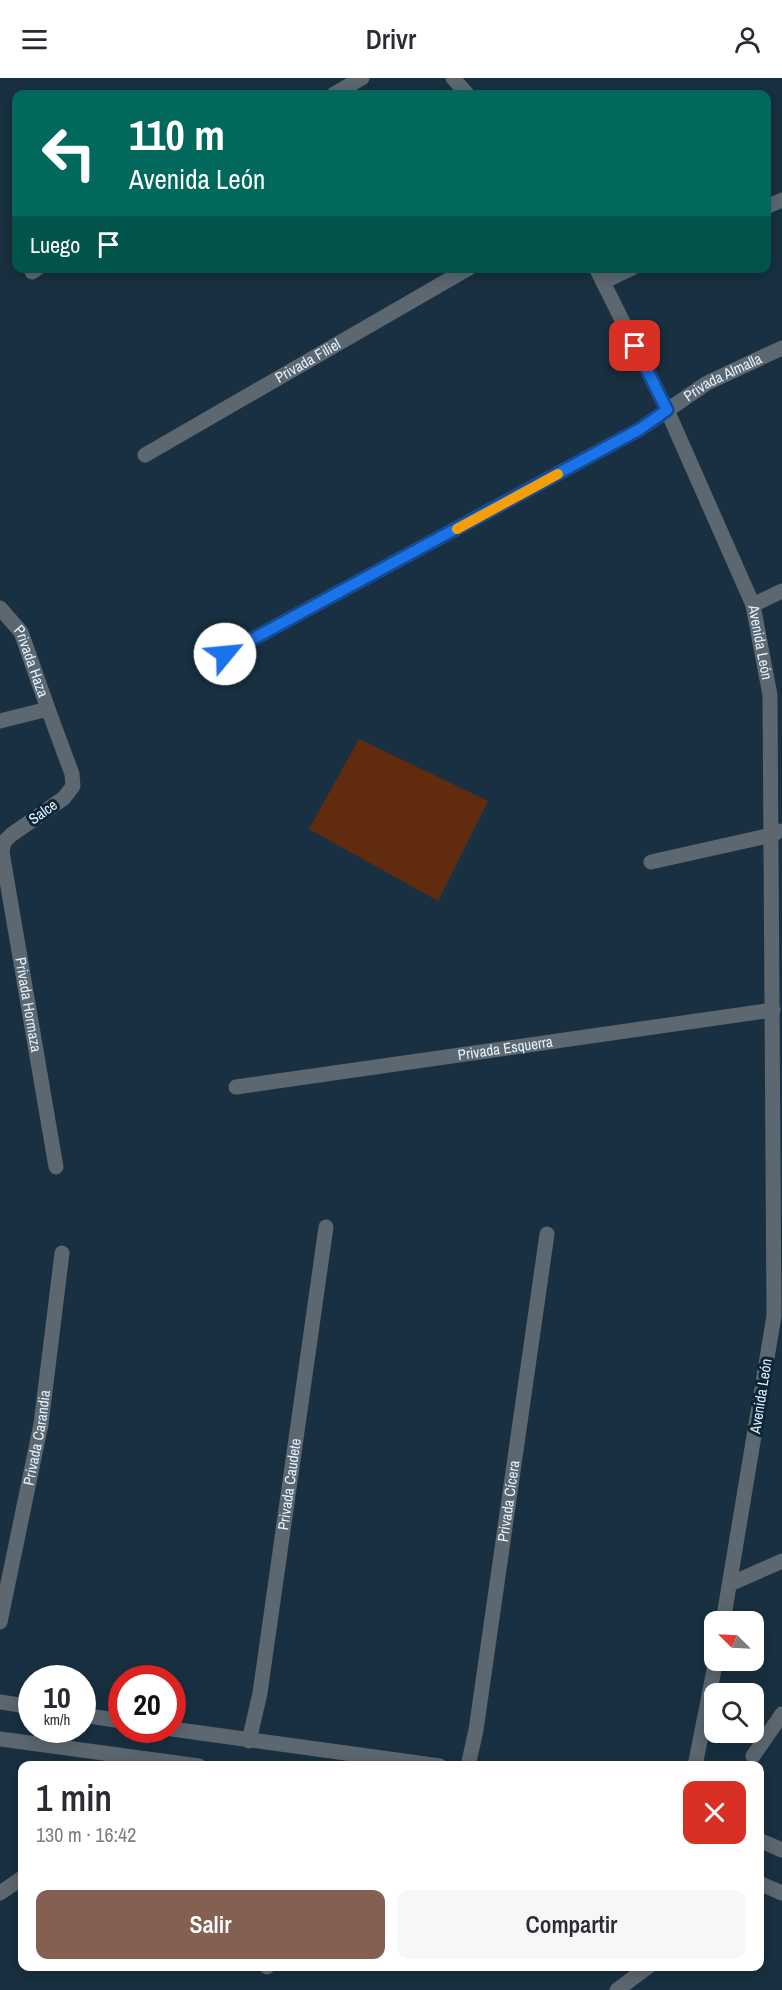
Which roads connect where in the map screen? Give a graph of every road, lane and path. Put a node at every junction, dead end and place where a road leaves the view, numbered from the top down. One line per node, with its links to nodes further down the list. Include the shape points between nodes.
1 (362, 78): 3 (street)
2 (453, 78): 4 (street)
3 (341, 90)
4 (464, 90)
5 (460, 273): 9 (street, Privada Filiel)
6 (599, 275): 8 (street, Avenida León)
7 (782, 348): 8 (street, Privada Almalla, via 707,383)
8 (667, 410): 11 (street, Avenida León); 13 (street, Privada Almalla, via 640,429)
9 (145, 455)
10 (782, 591): 11 (street)
11 (753, 604): 16 (street, Avenida León, via 770,695)
12 (0, 608): 14 (street, Privada Haza, via 21,632)
13 (225, 654)
14 (48, 709): 15 (street, Privada Haza); 17 (street, Salce, via 72,774 72,786 64,798)
15 (0, 721)
16 (777, 832): 18 (street); 19 (street, Avenida León)
17 (4, 842): 22 (street, Privada Hormaza, via 2,852)
18 (651, 862)
19 (773, 1010): 20 (street, Avenida León); 21 (street, Privada Esquerra)
20 (777, 1064): 26 (street, Avenida León)
21 (236, 1087)
22 (56, 1167)
23 (326, 1227): 37 (street, Privada Caudete, via 260,1693)
24 (547, 1234): 41 (street, Privada Cícera)
25 (62, 1253): 30 (street, Privada Carandia, via 41,1424)
26 (778, 1314): 28 (street, Avenida León)
27 (782, 1561): 28 (street)
28 (730, 1584): 29 (street, Avenida León)
29 (725, 1611)
30 (0, 1622)
31 (714, 1671): 42 (street)
32 (0, 1702): 33 (street)
33 (18, 1705)
34 (782, 1714): 38 (street)
35 (186, 1731): 37 (street)
36 (0, 1739): 39 (street)
37 (249, 1741): 40 (street)
38 (753, 1756)
39 (162, 1761)
40 (402, 1761)
41 (469, 1761)
42 (696, 1761)
43 (764, 1842): 44 (street)
44 (782, 1850)
45 (18, 1881): 47 (street)
46 (764, 1886): 48 (street)
47 (0, 1893)
48 (782, 1893)
49 (642, 1971): 50 (street)
50 (617, 1990)

